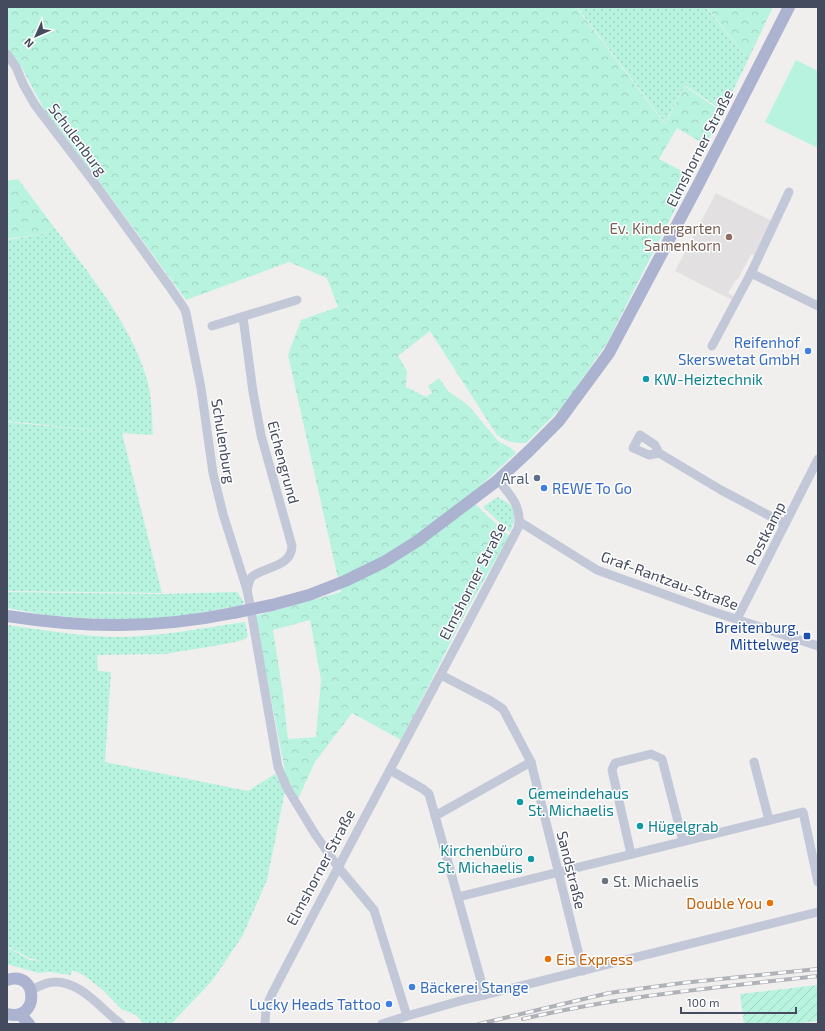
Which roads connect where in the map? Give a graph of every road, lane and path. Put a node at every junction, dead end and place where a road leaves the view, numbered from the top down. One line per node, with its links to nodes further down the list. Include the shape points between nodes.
1 (789, 7): 12 (main road, Elmshorner Straße, via 694,194 609,353 559,421)
2 (7, 54): 15 (street, Schulenburg, via 35,106 93,181 184,308 193,342 216,485)
3 (790, 192): 4 (street)
4 (751, 273): 6 (street); 9 (street)
5 (297, 300): 7 (street)
6 (818, 306)
7 (243, 317): 8 (street); 15 (street, Eichengrund, via 261,435 292,546 287,560 253,576)
8 (212, 326)
9 (712, 346)
10 (659, 453): 14 (street)
11 (818, 459): 14 (street, Postkamp)
12 (498, 480): 13 (street, Elmshorner Straße, via 517,504); 16 (main road, bridge, via 416,542 384,562 309,595 233,613 168,623 124,626 76,625)
13 (520, 522): 17 (street, Graf-Rantzau-Straße, via 597,570); 19 (street, Elmshorner Straße)
14 (785, 524): 17 (street, Postkamp)
15 (247, 590): 27 (street, Schulenburg, via 278,767 296,805)
16 (7, 616)
17 (737, 619): 18 (street, Graf-Rantzau-Straße)
18 (818, 646)
19 (441, 675): 20 (street, Sandstraße, via 503,709); 22 (street, Elmshorner Straße)
20 (531, 762): 23 (street); 28 (street, Sandstraße)
21 (754, 762): 24 (street)
22 (390, 770): 23 (street, via 427,792); 27 (street, Elmshorner Straße)
23 (435, 816): 30 (street)
24 (769, 820): 25 (street); 29 (street, via 802,812)
25 (683, 841): 26 (street); 26 (street, via 662,759 651,754 616,763 612,770)
26 (631, 854): 28 (street)
27 (338, 867): 38 (street, Schulenburg, via 374,910); 41 (street, Elmshorner Straße, via 269,1000)
28 (558, 872): 30 (street); 32 (street, Sandstraße)
29 (818, 882)
30 (458, 897): 35 (street)
31 (818, 912): 32 (street)
32 (583, 971): 35 (street)
33 (7, 980): 34 (main road, via 21,980)
34 (31, 990): 37 (main road, via 30,1005); 40 (street, via 54,982 73,986)
35 (485, 995): 38 (street)
36 (7, 1014): 37 (main road)
37 (20, 1014): 39 (main road)
38 (407, 1016): 42 (street)
39 (29, 1024)
40 (120, 1024)
41 (265, 1024)
42 (382, 1024)

